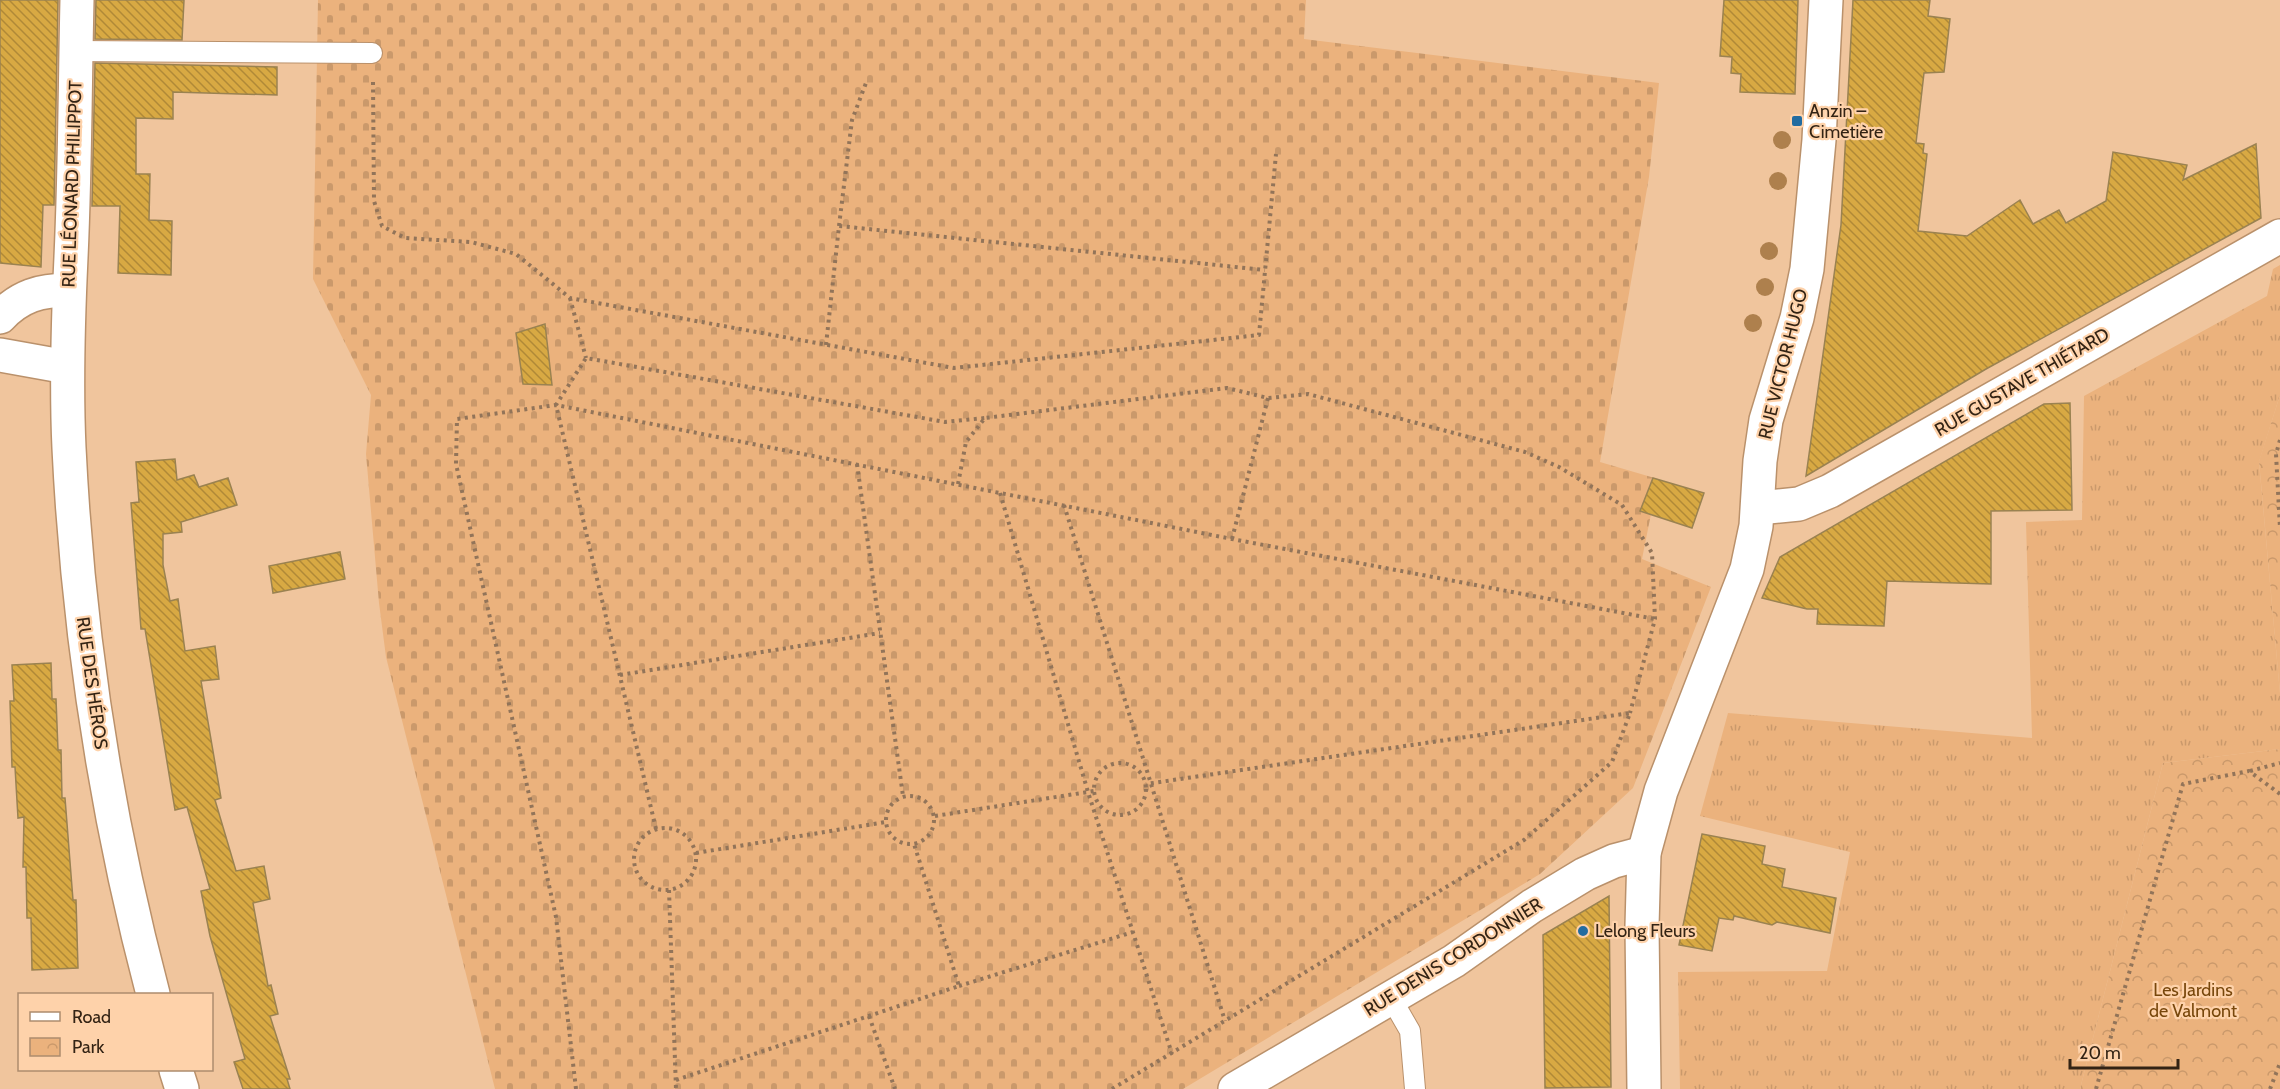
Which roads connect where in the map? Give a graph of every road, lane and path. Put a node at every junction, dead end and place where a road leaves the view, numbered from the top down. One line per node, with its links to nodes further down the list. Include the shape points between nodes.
1 (77, 0): 3 (street, RUE LÉONARD PHILIPPOT)
2 (1826, 0): 25 (street, RUE VICTOR HUGO, via 1807,268 1797,318 1766,420)
3 (76, 51): 4 (lane); 10 (street, RUE LÉONARD PHILIPPOT)
4 (372, 53): 11 (path, via 374,201 382,226 405,238 471,242 516,254)
5 (867, 82): 7 (path, via 852,120)
6 (1276, 154): 9 (path)
7 (839, 226): 9 (path); 13 (path)
8 (2280, 236): 25 (street, RUE GUSTAVE THIÉTARD, via 1830,491 1799,504)
9 (1265, 270): 13 (path, via 1259,334 954,368)
10 (69, 290): 12 (street, via 33,294); 16 (street, RUE LÉONARD PHILIPPOT)
11 (570, 298): 13 (path); 15 (path)
12 (0, 317)
13 (826, 345)
14 (0, 355): 16 (street)
15 (586, 358): 18 (path); 19 (path, via 945,422)
16 (67, 367): 48 (street, RUE DES HÉROS, via 72,495 89,670 110,803)
17 (1268, 398): 19 (path, via 1227,387); 27 (path); 28 (path, via 1308,394 1525,452 1559,467 1622,505 1652,553)
18 (556, 405): 21 (path); 30 (path); 57 (path, via 457,419 456,464 556,917)
19 (985, 418): 22 (path, via 966,442)
20 (2280, 440): 26 (path, via 2276,454)
21 (857, 464): 22 (path); 29 (path)
22 (958, 484): 23 (path)
23 (1000, 493): 24 (path); 36 (path)
24 (1064, 505): 27 (path); 34 (path)
25 (1758, 508): 44 (street, RUE VICTOR HUGO, via 1747,569 1661,791)
26 (2280, 528)
27 (1232, 539): 28 (path)
28 (1655, 619): 31 (path)
29 (880, 633): 30 (path); 38 (path)
30 (620, 675): 41 (path)
31 (1630, 713): 34 (path); 51 (path, via 1612,762 1524,840)
32 (2280, 763): 33 (path)
33 (2249, 771): 37 (path); 64 (path, via 2183,783)
34 (1148, 783): 35 (path, via 1130,764 1112,764 1098,774); 35 (path, via 1139,807 1123,815 1107,812); 51 (path)
35 (1094, 791): 36 (path)
36 (1088, 792): 39 (path); 46 (path)
37 (2280, 794)
38 (903, 796): 39 (path, via 920,797); 40 (path, via 890,806)
39 (935, 816): 42 (path, via 927,838)
40 (886, 822): 42 (path, via 898,842); 43 (path)
41 (657, 829): 43 (path, via 667,828 685,835); 45 (path, via 640,841 634,860 649,885)
42 (914, 844): 47 (path)
43 (696, 853): 45 (path, via 693,873 687,881)
44 (1644, 853): 49 (street, RUE DENIS CORDONNIER, via 1585,874); 63 (street, RUE VICTOR HUGO)
45 (669, 890): 55 (path)
46 (1132, 932): 47 (path); 52 (path)
47 (959, 986): 50 (path)
48 (153, 993)
49 (1391, 998): 61 (street, RUE DENIS CORDONNIER); 62 (lane, via 1410,1031)
50 (870, 1016): 55 (path); 59 (path)
51 (1225, 1021): 52 (path)
52 (1172, 1054): 60 (path)
53 (2280, 1063): 65 (path)
54 (176, 1071): 56 (street)
55 (676, 1080): 58 (path)
56 (182, 1089)
57 (576, 1089)
58 (676, 1089)
59 (896, 1089)
60 (1112, 1089)
61 (1235, 1089)
62 (1415, 1089)
63 (1644, 1089)
64 (2096, 1089)
65 (2270, 1089)

